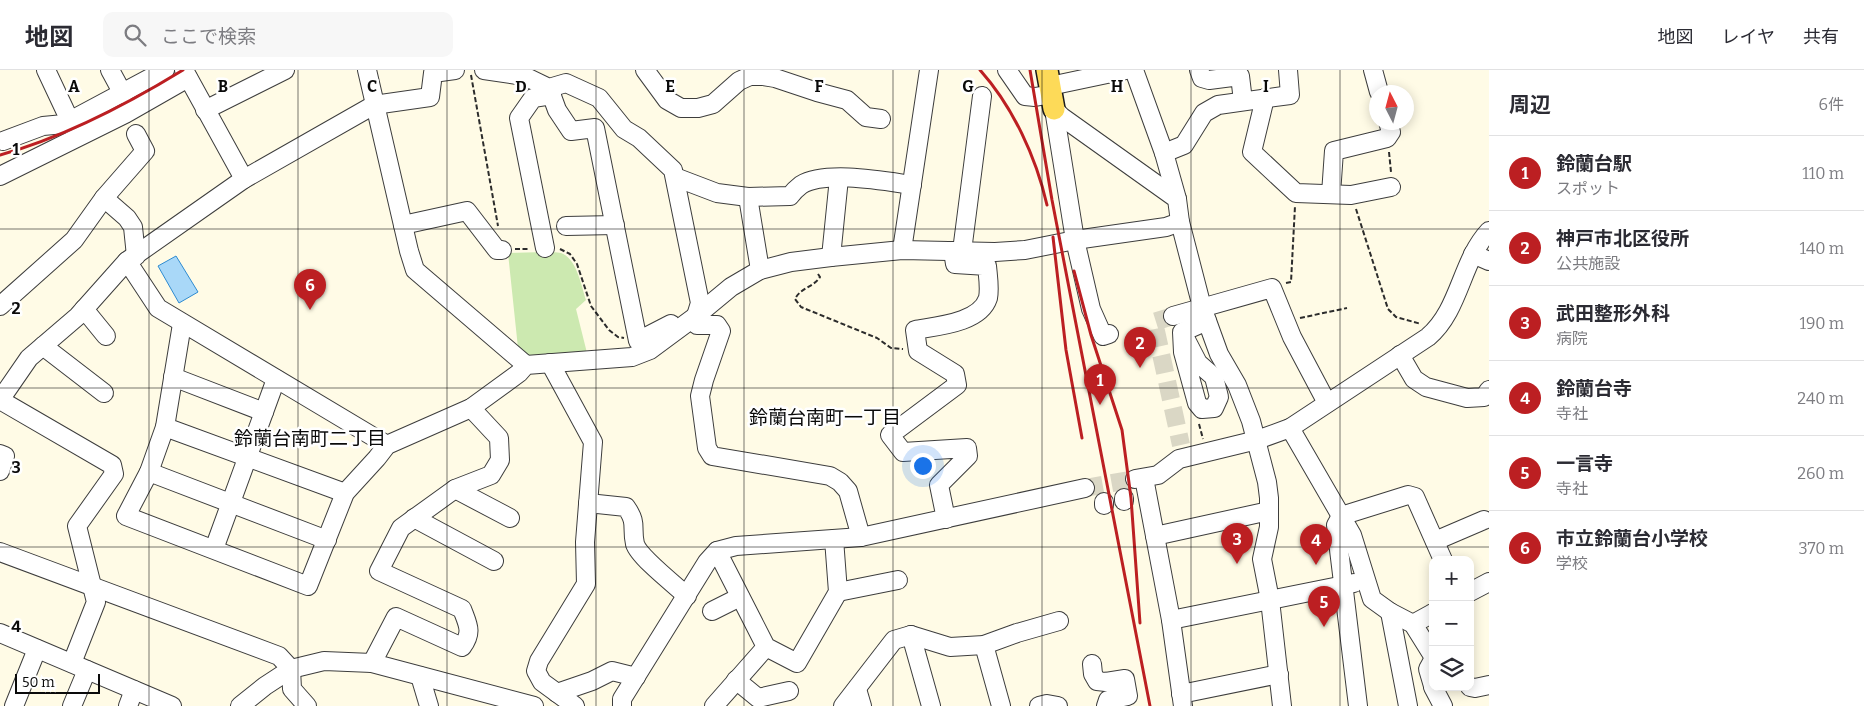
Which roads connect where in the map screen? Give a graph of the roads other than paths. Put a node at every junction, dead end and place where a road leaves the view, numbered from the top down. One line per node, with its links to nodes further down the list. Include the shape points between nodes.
1 (46, 70): 27 (street)
2 (110, 70): 20 (street)
3 (166, 70): 20 (street)
4 (285, 70): 25 (street)
5 (367, 70): 24 (street)
6 (455, 70): 24 (street, via 433,73 430,97)
7 (484, 70): 19 (street, via 524,76)
8 (645, 70): 26 (street, via 667,100 681,108 713,104 739,81 750,76 763,76 847,100 866,117)
9 (929, 70): 36 (street)
10 (1126, 70): 18 (street)
11 (1134, 70): 31 (street)
12 (1199, 70): 23 (street, via 1202,78 1209,80 1240,76)
13 (1288, 70): 22 (street, via 1290,95)
14 (1373, 70): 17 (street)
15 (186, 74): 25 (street); 32 (street, via 125,114)
16 (1014, 74): 18 (street, via 1025,96 1035,97)
17 (1377, 85)
18 (1051, 90): 41 (street, via 1062,117); 47 (street)
19 (551, 92): 33 (street, via 566,83 599,98 624,129 639,138 673,170); 44 (street, via 557,110 571,131 595,128); 48 (street, via 533,98 520,118)
20 (123, 94): 27 (street)
21 (982, 96): 51 (street)
22 (1265, 98): 23 (street); 38 (street, via 1252,152 1296,193)
23 (1243, 101): 31 (street, via 1218,105 1204,113 1184,145)
24 (374, 105): 35 (street); 43 (street)
25 (206, 110): 35 (street)
26 (881, 119)
27 (70, 121): 30 (street, via 43,126)
28 (1387, 130): 38 (street, via 1334,151)
29 (136, 134): 40 (street, via 146,151)
30 (3, 140)
31 (1164, 153): 41 (street)
32 (0, 176)
33 (675, 177): 39 (street, via 717,193); 59 (street, via 700,303)
34 (839, 178): 36 (street); 39 (street, via 812,181 800,186 790,196); 52 (street)
35 (244, 179): 53 (street)
36 (912, 185): 50 (street)
37 (1391, 188): 38 (street, via 1352,195)
38 (1332, 194)
39 (748, 197): 55 (street)
40 (104, 198): 53 (street, via 133,227); 56 (street, via 74,240)
41 (1177, 199): 42 (street)
42 (1180, 222): 47 (street, via 1166,227); 58 (street)
43 (403, 225): 49 (street, via 467,211 497,250); 68 (street, via 415,270)
44 (615, 225): 45 (street); 59 (street, via 638,341 684,317)
45 (566, 226)
46 (1489, 231): 54 (street)
47 (1076, 240): 51 (street, via 1025,250); 63 (street, via 1091,309)
48 (545, 248)
49 (502, 250)
50 (902, 250): 51 (street); 52 (street)
51 (957, 251): 94 (street, via 955,264 987,266 987,300 966,320 916,330 918,350 955,374 957,384 890,435 903,452 967,448 968,456 939,485)
52 (831, 256): 55 (street)
53 (132, 258): 57 (street); 61 (street, via 158,308)
54 (1481, 258): 66 (street, via 1437,329)
55 (760, 270): 59 (street, via 731,287)
56 (0, 306)
57 (84, 310): 64 (street); 65 (street)
58 (1205, 314): 60 (street); 62 (street); 74 (street, via 1272,288 1292,337); 79 (street)
59 (696, 316): 67 (street, via 650,350 632,357); 97 (street, via 697,325 718,325 721,332 700,396 707,448 712,456 830,476 848,491)
60 (1173, 316)
61 (182, 324): 69 (street); 70 (street)
62 (1182, 332)
63 (1103, 334)
64 (106, 336)
65 (43, 346): 72 (street); 73 (street, via 29,358)
66 (1400, 355): 71 (street, via 1414,379 1426,387 1467,398 1484,397); 74 (street)
67 (550, 363): 68 (street); 89 (street, via 593,442)
68 (526, 365): 75 (street)
69 (173, 377): 76 (street); 77 (street)
70 (276, 380): 76 (street); 80 (street)
71 (1489, 390)
72 (104, 393)
73 (0, 400): 110 (street, via 112,465 114,474 77,526)
74 (1327, 403): 78 (street)
75 (471, 408): 80 (street); 86 (street, via 499,438 500,460 491,475)
76 (264, 412): 82 (street)
77 (165, 427): 82 (street); 84 (street)
78 (1290, 428): 79 (street); 91 (street)
79 (1257, 440): 90 (street, via 1267,482); 96 (street, via 1178,456 1158,475 1140,479)
80 (387, 445): 87 (street)
81 (0, 454): 83 (street, via 4,456)
82 (248, 458): 87 (street); 88 (street)
83 (0, 471)
84 (148, 472): 88 (street); 101 (street, via 126,516)
85 (1085, 488): 94 (street)
86 (455, 489): 92 (street); 93 (street)
87 (345, 493): 99 (street)
88 (230, 503): 99 (street); 101 (street)
89 (588, 503): 113 (street, via 626,507 634,518 635,544 641,554); 141 (street, via 586,584 536,671 542,682)
90 (1269, 512): 96 (street); 115 (street, via 1262,559)
91 (1341, 516): 100 (street, via 1408,495 1415,496); 107 (street, via 1352,535); 109 (street, via 1336,525)
92 (414, 518): 105 (street); 128 (street, via 401,528 379,570 462,609 470,629 467,640 462,647 396,617)
93 (510, 518)
94 (946, 519): 97 (street)
95 (1484, 520): 100 (street)
96 (1155, 536): 119 (street)
97 (861, 537): 98 (street)
98 (834, 539): 102 (street, via 736,546); 112 (street)
99 (326, 540): 101 (street, via 308,586)
100 (1435, 541): 104 (street)
101 (214, 549)
102 (717, 551): 113 (street); 114 (street)
103 (0, 552): 110 (street)
104 (1441, 556)
105 (494, 561)
106 (898, 580): 112 (street)
107 (1366, 580): 109 (street); 117 (street, via 1372,598)
108 (1489, 582): 111 (street)
109 (1344, 584): 115 (street); 163 (street)
110 (94, 588): 130 (street, via 96,602); 131 (street, via 279,656)
111 (1474, 590)
112 (838, 592): 125 (street, via 797,663)
113 (687, 596): 134 (street)
114 (740, 597): 116 (street); 125 (street)
115 (1270, 600): 119 (street); 132 (street)
116 (712, 611)
117 (1390, 612): 121 (street); 164 (street)
118 (1429, 615): 121 (street)
119 (1171, 620): 143 (street)
120 (1059, 622): 124 (street)
121 (1414, 624): 127 (street)
122 (0, 633): 126 (street)
123 (911, 635): 124 (street, via 950,647); 138 (street, via 894,640); 157 (street)
124 (984, 645): 158 (street)
125 (766, 647): 135 (street)
126 (37, 649): 130 (street); 146 (street)
127 (1429, 649)
128 (372, 663): 131 (street, via 324,661); 133 (street)
129 (1092, 664): 161 (street, via 1096,681 1125,679 1128,696 1108,700)
130 (80, 667): 142 (street); 147 (street)
131 (291, 669): 149 (street); 150 (street, via 292,689)
132 (1279, 674): 143 (street); 162 (street)
133 (420, 676): 144 (street); 151 (street)
134 (636, 677): 141 (street, via 612,671 592,682); 145 (street)
135 (736, 680): 139 (street, via 758,698); 154 (street)
136 (1489, 685): 137 (street)
137 (1474, 688)
138 (857, 689): 155 (street); 156 (street)
139 (789, 691)
140 (1435, 691): 165 (street)
141 (557, 693): 153 (street)
142 (131, 698): 148 (street)
143 (1182, 700)
144 (496, 701): 152 (street)
145 (618, 704)
146 (14, 706)
147 (72, 706)
148 (172, 706)
149 (240, 706)
150 (306, 706)
151 (429, 706)
152 (534, 706)
153 (575, 706)
154 (714, 706)
155 (843, 706)
156 (862, 706)
157 (931, 706)
158 (1001, 706)
159 (1039, 706): 160 (street)
160 (1058, 706)
161 (1106, 706)
162 (1282, 706)
163 (1358, 706)
164 (1408, 706)
165 (1442, 706)

